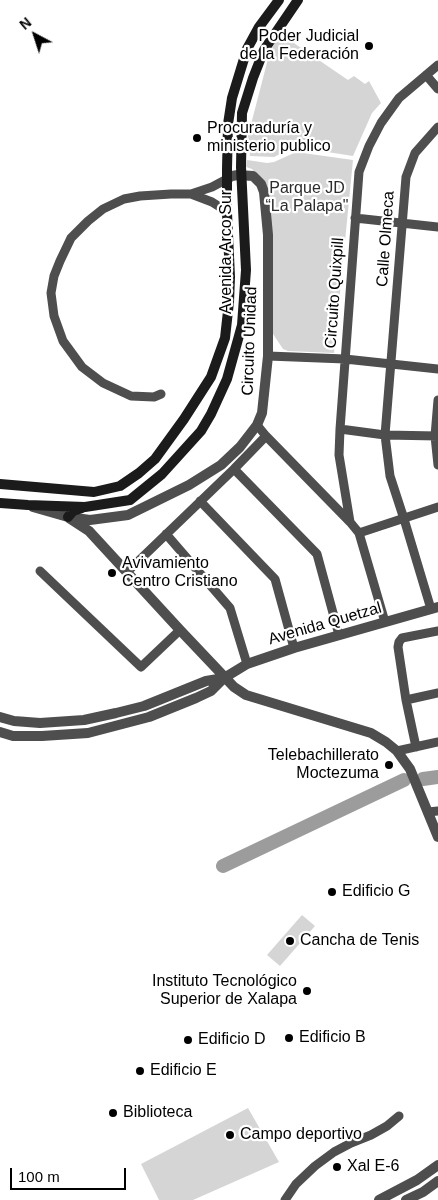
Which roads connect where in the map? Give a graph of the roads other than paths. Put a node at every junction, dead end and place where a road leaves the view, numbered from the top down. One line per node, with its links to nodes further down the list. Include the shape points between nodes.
1 (279, 0): 8 (main road, Avenida Arco Sur, via 259,27 239,72 228,124)
2 (298, 0): 7 (main road, Avenida Arco Sur, via 264,50 253,78 242,113)
3 (438, 65): 4 (street, Circuito Quixpill)
4 (426, 75): 5 (street); 11 (street, Circuito Quixpill, via 399,98 369,146 359,172)
5 (438, 89)
6 (438, 128): 12 (street, Calle Olmeca, via 415,154 406,177)
7 (241, 171): 8 (street, via 234,176); 14 (street, Circuito Unidad, via 256,178 264,192 268,235); 31 (main road, Avenida Arco Sur, via 246,270 242,325 227,379 215,406 201,431 162,474 130,500)
8 (227, 174): 9 (street, via 212,187); 10 (main road, Avenida Arco Sur)
9 (191, 194): 10 (street, via 212,202); 18 (street, via 140,196 103,209 71,238 54,276 51,294 54,316 64,341 82,367 102,384 131,396 154,397)
10 (227, 213): 27 (main road, Avenida Arco Sur, via 230,277 224,338 211,377 155,459 120,486 94,492)
11 (355, 218): 12 (street); 15 (street, Circuito Quixpill)
12 (402, 223): 13 (street); 16 (street, Calle Olmeca)
13 (438, 227)
14 (268, 356): 15 (street); 20 (street, Circuito Unidad)
15 (345, 359): 16 (street); 21 (street, Circuito Quixpill)
16 (391, 363): 17 (street); 22 (street, Calle Olmeca)
17 (438, 369)
18 (161, 394)
19 (438, 400): 24 (street)
20 (258, 425): 23 (street); 33 (street, Circuito Unidad, via 221,465 128,515 90,520)
21 (340, 429): 22 (street); 35 (street, Circuito Quixpill, via 339,455)
22 (385, 435): 24 (street); 34 (street, Calle Olmeca, via 390,476)
23 (266, 436): 26 (street); 35 (street)
24 (436, 436): 25 (street)
25 (438, 465)
26 (234, 470): 28 (street); 44 (street, via 317,554)
27 (0, 484)
28 (200, 501): 37 (street); 45 (street, via 275,579)
29 (0, 503): 30 (main road, Avenida Arco Sur)
30 (28, 505): 31 (main road, Avenida Arco Sur); 33 (street, Circuito Unidad)
31 (85, 507): 33 (main road, via 73,511)
32 (438, 507): 34 (street)
33 (68, 517): 39 (street, via 89,531)
34 (404, 519): 36 (street); 40 (street, Calle Olmeca)
35 (350, 522): 36 (street)
36 (359, 533): 41 (street)
37 (166, 534): 39 (street); 46 (street, via 230,608)
38 (40, 571): 42 (street, via 141,667)
39 (127, 572): 42 (street)
40 (434, 608): 41 (street, Avenida Quetzal)
41 (385, 622): 44 (street, Avenida Quetzal)
42 (180, 630): 47 (street)
43 (438, 630): 49 (street, via 402,638 399,642)
44 (339, 635): 45 (street, Avenida Quetzal)
45 (294, 648): 46 (street, Avenida Quetzal)
46 (247, 664): 47 (street, Avenida Quetzal)
47 (224, 678): 50 (street, via 206,681 144,706 84,720 40,723); 51 (street, via 211,691 172,708 88,733 13,736); 54 (street, via 246,695 371,734)
48 (438, 693): 49 (street)
49 (406, 700): 53 (street)
50 (0, 718)
51 (0, 732)
52 (438, 742): 53 (street)
53 (416, 747): 54 (street)
54 (397, 751): 55 (street)
55 (433, 811): 56 (street)
56 (438, 837)
57 (399, 1116): 60 (street, via 371,1135 334,1152 296,1184)
58 (438, 1165): 61 (street)
59 (438, 1181): 62 (street)
60 (285, 1200)
61 (378, 1200)
62 (406, 1200)

